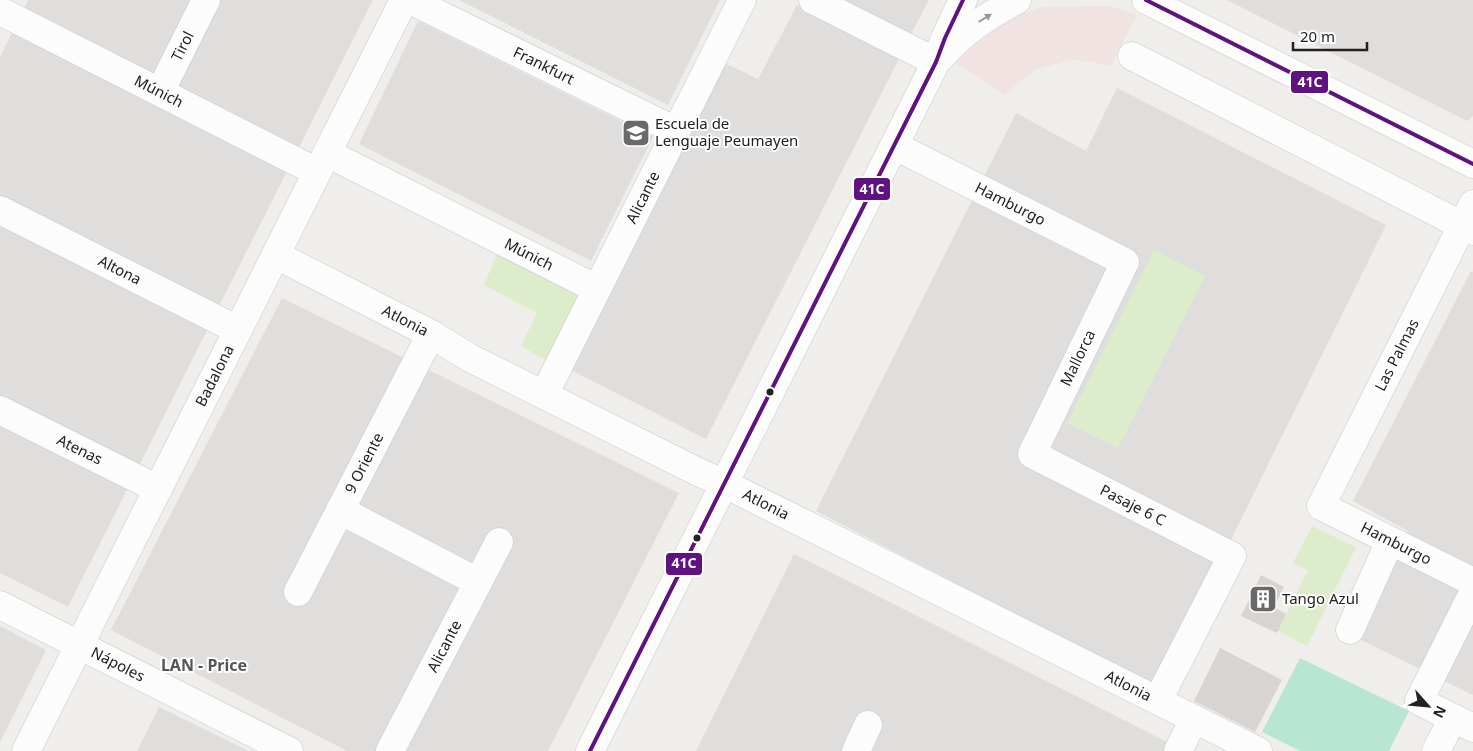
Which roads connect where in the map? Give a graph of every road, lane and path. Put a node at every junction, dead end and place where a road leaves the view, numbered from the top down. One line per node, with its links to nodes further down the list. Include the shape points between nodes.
1 (206, 0): 12 (street, Tirol)
2 (404, 0): 15 (street, Badalona)
3 (410, 0): 13 (street, Frankfurt)
4 (742, 0): 13 (street, Alicante)
5 (813, 0): 11 (street)
6 (963, 0): 11 (street)
7 (1017, 0): 11 (street, one-way to 7, via 979,22)
8 (1146, 0): 16 (street)
9 (0, 11): 12 (street, Múnich)
10 (1132, 56): 18 (street)
11 (936, 62): 14 (street)
12 (160, 92): 15 (street, Múnich)
13 (676, 131): 21 (street, Alicante)
14 (895, 146): 20 (street, Hamburgo); 27 (street)
15 (322, 162): 19 (street, Badalona); 21 (street, Múnich)
16 (1473, 164)
17 (0, 210): 22 (street, Altona)
18 (1470, 220): 29 (street, Las Palmas)
19 (276, 255): 22 (street, Badalona); 23 (street, Atlonia)
20 (1125, 262): 26 (street, Mallorca)
21 (597, 289): 24 (street, Alicante)
22 (238, 330): 28 (street, Badalona)
23 (431, 334): 24 (street, Atlonia, via 470,358); 30 (street, 9 Oriente)
24 (544, 395): 27 (street, Atlonia)
25 (0, 410): 28 (street, Atenas)
26 (1032, 454): 40 (street, Pasaje 6 C, via 1232,556)
27 (725, 484): 40 (street, Atlonia); 47 (street)
28 (158, 489): 39 (street, Badalona)
29 (1321, 506): 31 (street, Hamburgo)
30 (340, 510): 33 (street); 35 (street, 9 Oriente)
31 (1390, 540): 34 (street, Hamburgo); 38 (street)
32 (499, 542): 33 (street, Alicante)
33 (478, 582): 46 (street, Alicante)
34 (1473, 582)
35 (298, 592)
36 (1473, 593): 42 (street, via 1419,701)
37 (0, 605): 39 (street, Nápoles)
38 (1350, 630)
39 (79, 645): 44 (street, Badalona); 45 (street, Nápoles)
40 (1158, 700): 41 (street, Atlonia)
41 (1194, 719): 49 (street); 50 (street, Atlonia)
42 (1463, 723): 51 (street)
43 (868, 725): 48 (street)
44 (26, 751)
45 (289, 751)
46 (390, 751)
47 (590, 751)
48 (856, 751)
49 (1178, 751)
50 (1258, 751)
51 (1436, 751)

